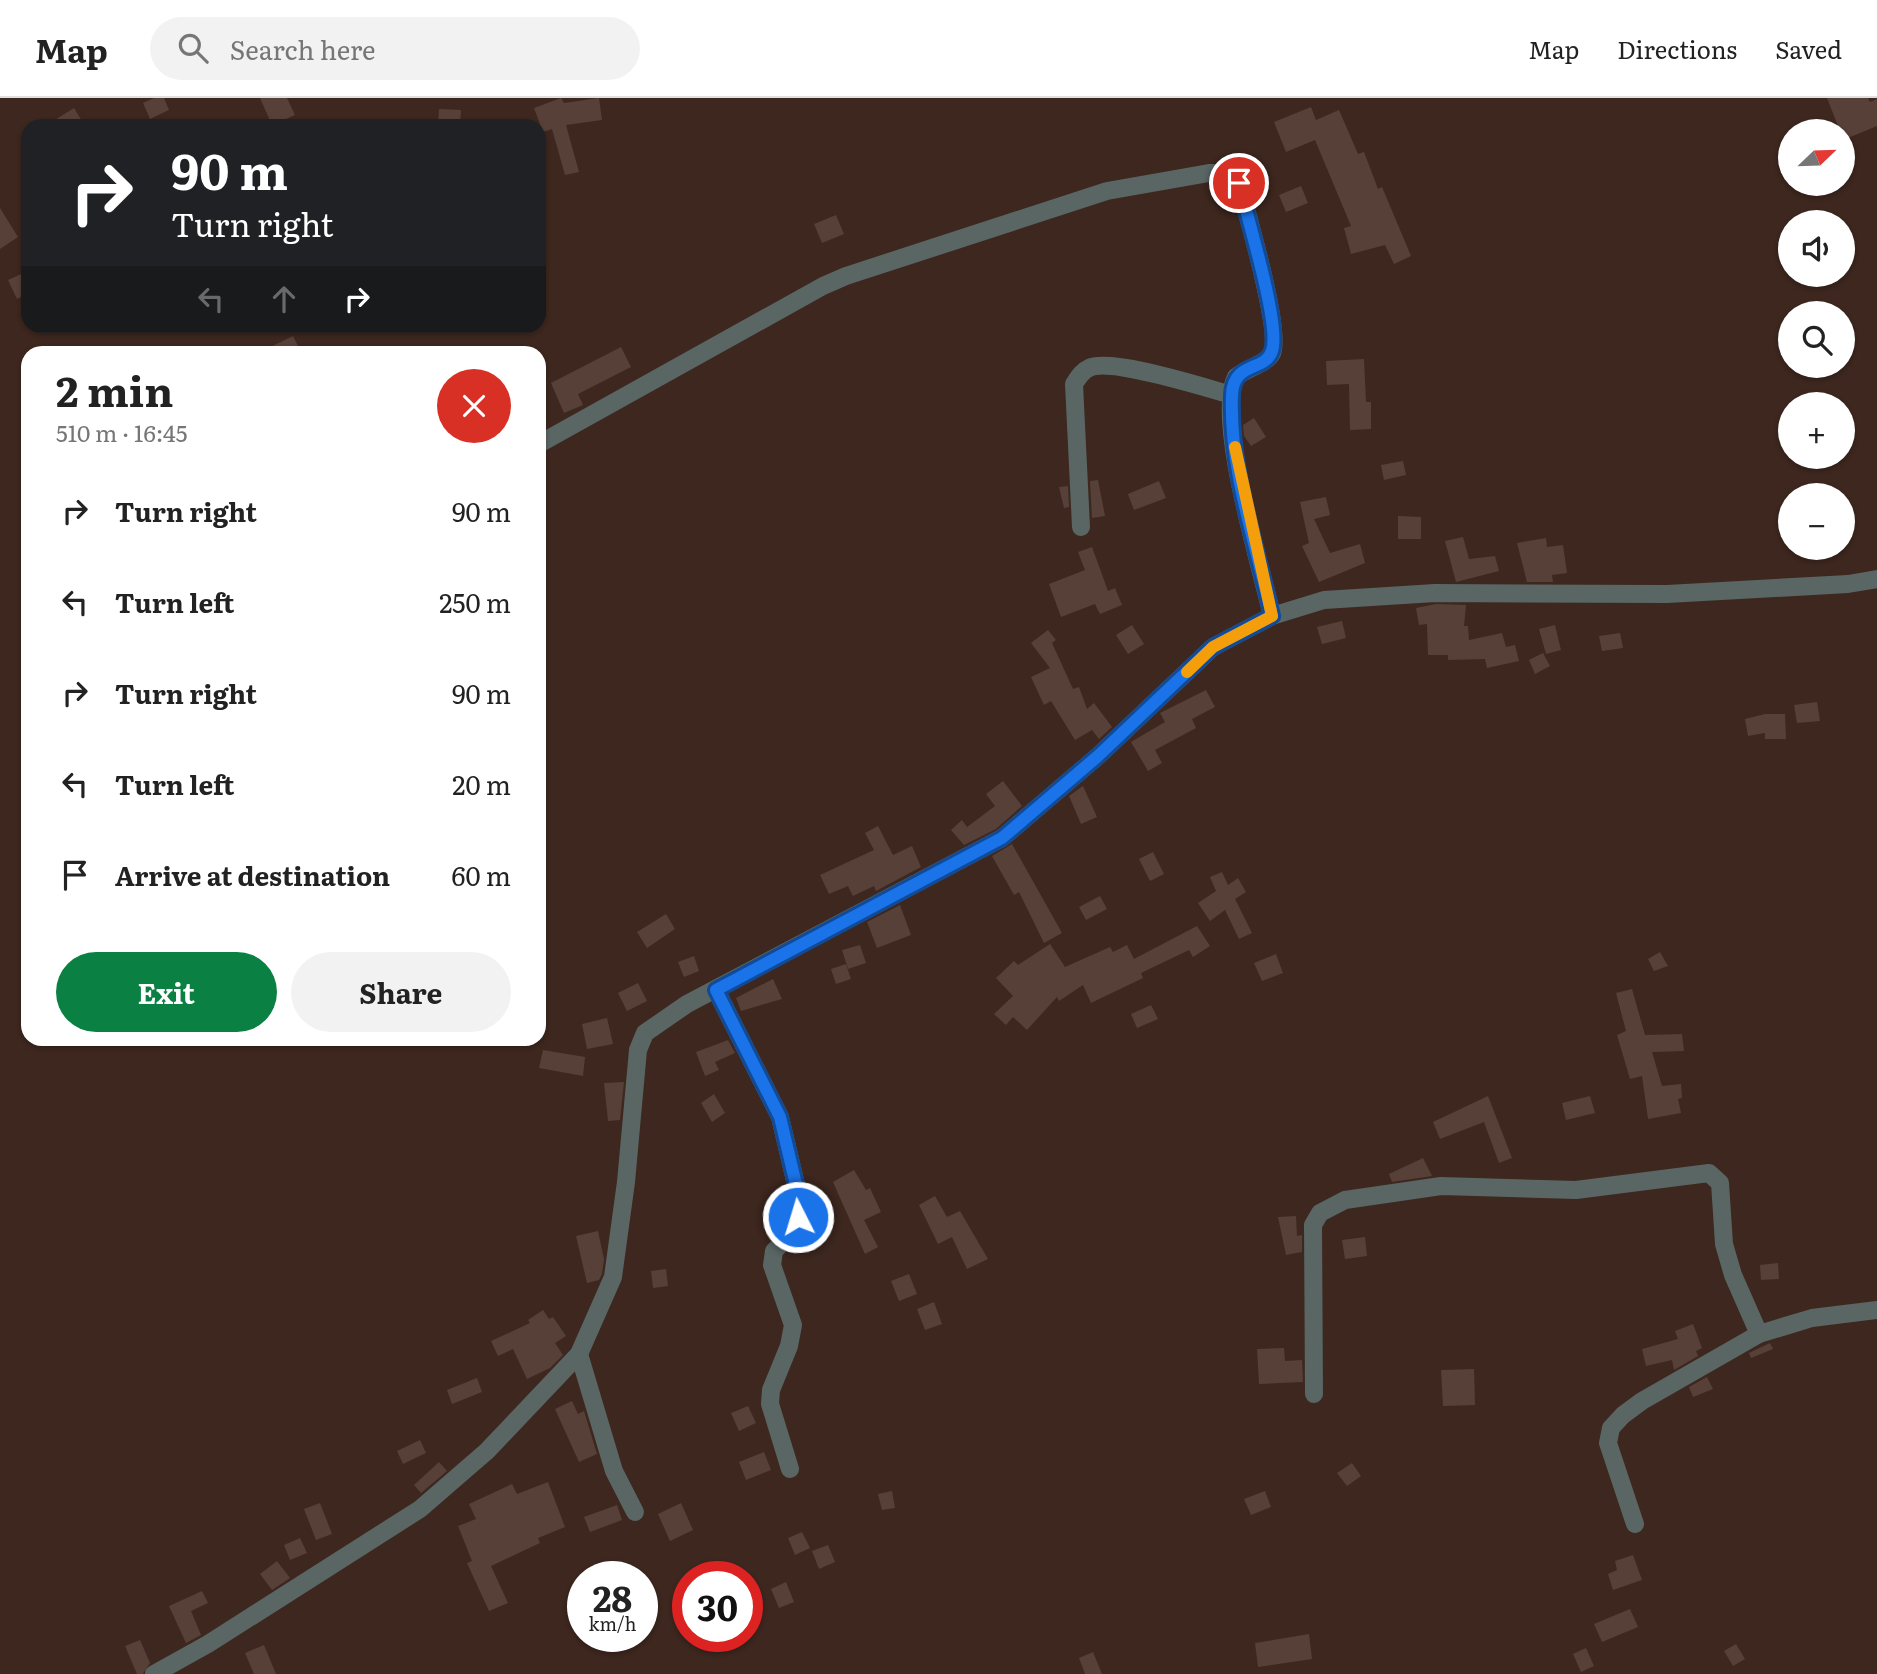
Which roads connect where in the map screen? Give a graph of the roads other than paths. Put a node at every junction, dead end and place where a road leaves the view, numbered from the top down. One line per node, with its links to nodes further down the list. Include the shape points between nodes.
1 (1232, 396): 2 (street, via 1237,377 1267,358 1274,344 1239,183 1230,173 1209,173 1068,202 846,276); 3 (street, via 1120,367 1089,367 1074,384); 5 (street, via 1239,475)
2 (546, 440)
3 (1082, 527)
4 (1877, 579): 5 (street, via 1667,594 1366,597 1324,600)
5 (1272, 616): 6 (street, via 1213,647 1098,756 1002,838)
6 (716, 990): 9 (street, via 659,1022 645,1033 638,1050 613,1277); 11 (street, via 780,1117 798,1193 798,1217 774,1251 772,1265 793,1325 770,1404)
7 (1877, 1310): 8 (street, via 1812,1318)
8 (1759, 1334): 10 (street, via 1727,1258 1720,1183 1709,1173 1576,1190 1441,1186 1345,1200 1320,1213 1313,1225); 13 (street, via 1642,1401 1611,1428 1608,1443)
9 (579, 1354): 12 (street, via 614,1471); 14 (street, via 487,1451 420,1509)
10 (1314, 1394)
11 (790, 1469)
12 (635, 1512)
13 (1635, 1524)
14 (157, 1674)

